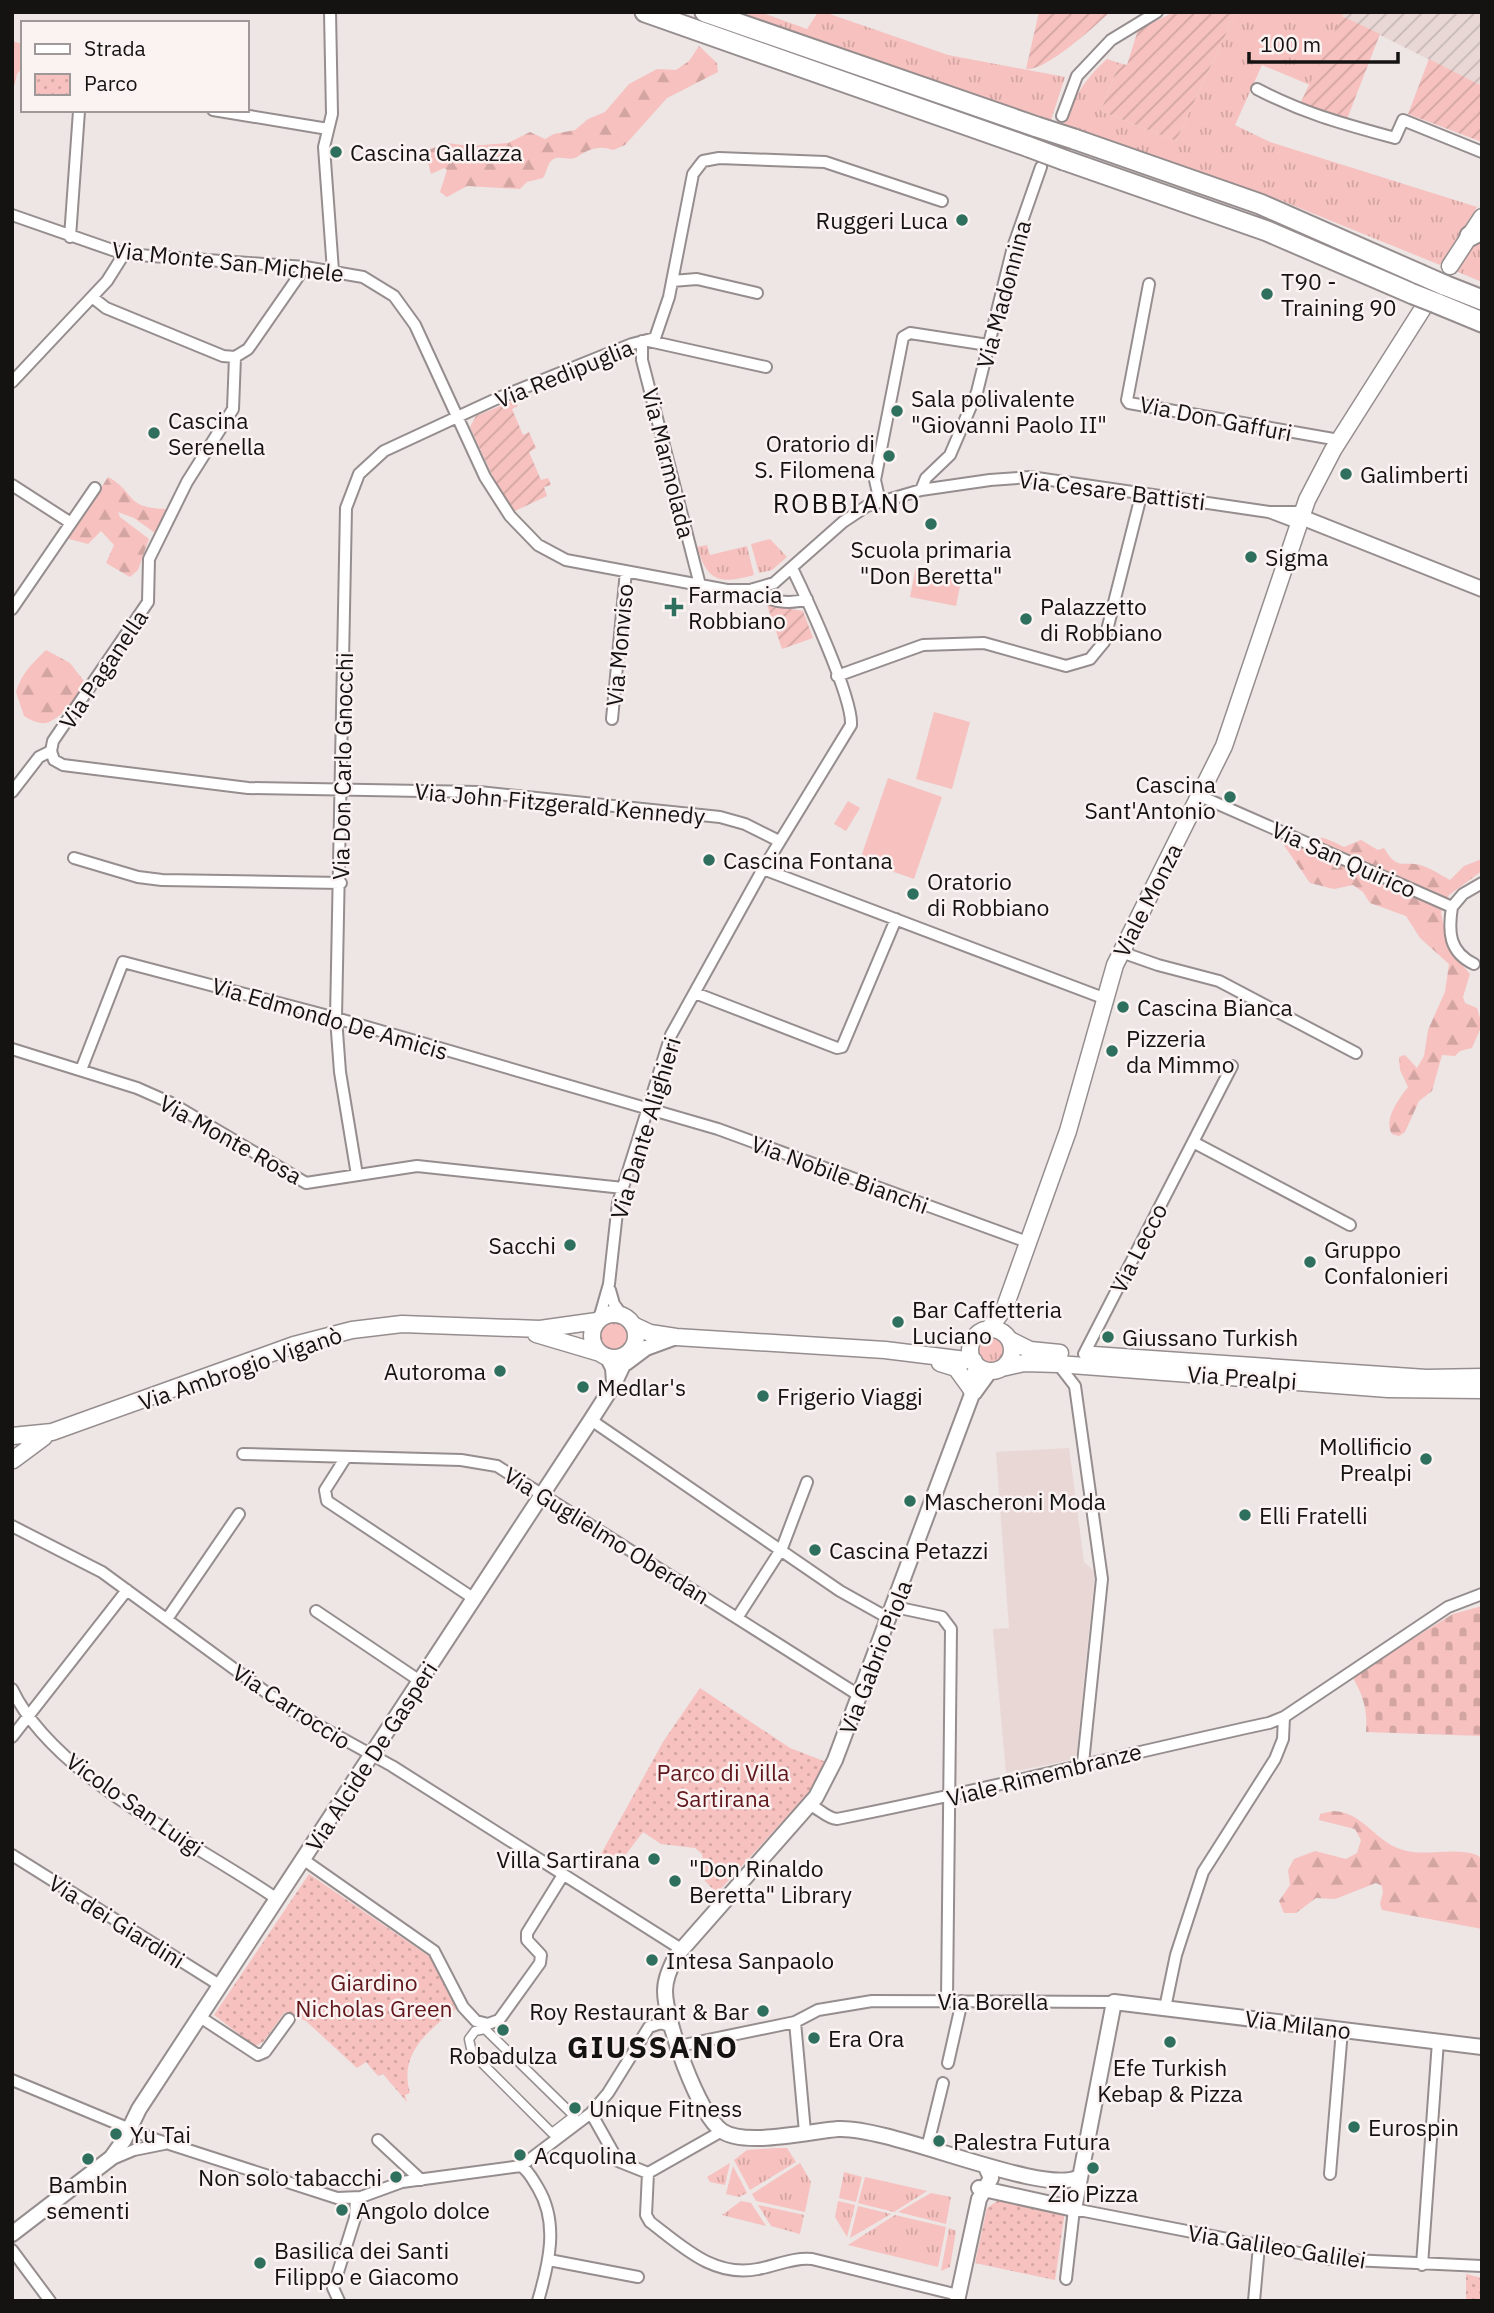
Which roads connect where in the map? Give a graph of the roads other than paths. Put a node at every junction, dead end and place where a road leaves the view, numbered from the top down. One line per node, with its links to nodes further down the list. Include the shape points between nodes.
1 (330, 12): 9 (street, via 332,114)
2 (645, 12): 26 (highway, bridge, via 1267,231)
3 (705, 12): 25 (highway, bridge, via 1261,204)
4 (1157, 12): 8 (street, via 1111,40 1077,76)
5 (1257, 89): 10 (street, via 1299,111 1362,129 1395,138 1403,120)
6 (79, 112): 16 (street)
7 (225, 112): 9 (street)
8 (1062, 116)
9 (328, 129): 20 (street, via 324,147)
10 (1482, 152)
11 (1041, 167): 29 (street, Via Madonnina, via 1013,247)
12 (942, 201): 21 (street, Via Redipuglia, via 825,162 709,159 693,174)
13 (12, 215): 16 (street, Via Monte San Michele)
14 (1482, 217): 15 (main road)
15 (1476, 233): 18 (main road)
16 (70, 237): 17 (street, Via Monte San Michele)
17 (124, 254): 19 (street, Via Monte San Michele); 24 (street)
18 (1450, 266)
19 (305, 267): 20 (street, Via Monte San Michele); 30 (street, via 248,349)
20 (334, 271): 33 (street, Via Monte San Michele, via 374,281 402,304)
21 (672, 281): 23 (street, via 697,279); 28 (street, Via Redipuglia, via 658,333)
22 (1149, 284): 34 (street, Via Don Gaffuri, via 1129,403)
23 (757, 293)
24 (92, 297): 30 (street, via 106,308); 32 (street)
25 (1482, 300)
26 (1425, 301): 27 (highway); 34 (main road, Viale Monza)
27 (1482, 322)
28 (645, 341): 31 (street); 33 (street, Via Redipuglia); 44 (street, Via Marmolada, via 642,360)
29 (988, 345): 37 (street, Via Madonnina, via 977,392 950,455 926,478); 39 (street, via 906,334 901,340 876,480)
30 (235, 357): 51 (street, Via Paganella, via 233,409 187,482 149,559 148,603 53,741)
31 (766, 367)
32 (12, 382)
33 (457, 417): 43 (street, Via Monte San Michele, via 497,498 538,545 566,560); 52 (street, Via Don Carlo Gnocchi, via 376,456 347,497)
34 (1339, 440): 40 (main road, Viale Monza)
35 (12, 485): 41 (street)
36 (95, 488): 41 (street)
37 (921, 490): 38 (street, Via Cesare Battisti, via 1022,476); 39 (street, Via Cesare Battisti)
38 (1142, 492): 40 (street, Via Cesare Battisti); 49 (street, via 1104,642 1090,659 1063,666 973,641 914,647)
39 (880, 502): 42 (street, Via Monte San Michele, via 843,522)
40 (1302, 513): 46 (street); 54 (main road, Viale Monza, via 1224,746)
41 (71, 523): 48 (street)
42 (792, 568): 45 (street, Via Monte San Michele, via 774,583); 47 (street, Via Dante Alighieri)
43 (626, 571): 44 (street, Via Monte San Michele); 50 (street, Via Monviso)
44 (700, 585): 45 (street, Via Monte San Michele)
45 (753, 589): 47 (street, Via Monte San Michele, via 763,597 782,601)
46 (1482, 589)
47 (807, 599): 49 (street, Via Dante Alighieri)
48 (12, 609)
49 (837, 676): 55 (street, Via Dante Alighieri, via 851,712 849,730)
50 (612, 719)
51 (51, 751): 52 (street, Via John Fitzgerald Kennedy, via 54,760 63,765 248,788); 53 (street, via 39,757)
52 (343, 789): 55 (street, Via John Fitzgerald Kennedy, via 478,792 720,817); 58 (street, Via Don Carlo Gnocchi)
53 (12, 792)
54 (1200, 796): 60 (street, Via San Quirico); 62 (main road, Viale Monza)
55 (779, 841): 57 (street, Via Dante Alighieri)
56 (74, 858): 58 (street, via 162,880)
57 (763, 869): 61 (street); 64 (street, Via Dante Alighieri)
58 (341, 883): 66 (street, Via Don Carlo Gnocchi)
59 (1482, 883): 60 (street)
60 (1452, 907): 63 (street, via 1452,943 1457,953)
61 (896, 919): 64 (street, via 842,1047); 65 (street)
62 (1121, 952): 65 (main road, Viale Monza); 68 (street, via 1219,981)
63 (1474, 964)
64 (695, 993): 71 (street, Via Dante Alighieri, via 671,1035)
65 (1106, 999): 76 (main road, Viale Monza, via 1069,1131)
66 (336, 1018): 70 (street, Via Edmondo De Amicis, via 123,962); 71 (street, Via Edmondo De Amicis); 73 (street, Via Don Carlo Gnocchi)
67 (12, 1049): 70 (street, Via Monte Rosa)
68 (1356, 1053)
69 (1231, 1066): 72 (street, Via Lecco)
70 (81, 1070): 73 (street, Via Monte Rosa, via 178,1106 300,1181 319,1183)
71 (648, 1109): 74 (street, Via Dante Alighieri); 76 (street, Via Nobile Bianchi, via 718,1129)
72 (1193, 1142): 75 (street); 88 (street, Via Lecco)
73 (357, 1175): 74 (street, Via Monte Rosa, via 425,1166)
74 (623, 1188): 77 (street, Via Dante Alighieri)
75 (1350, 1225)
76 (1030, 1242): 78 (main road, Viale Monza)
77 (610, 1284): 79 (street, Via Dante Alighieri); 80 (street, Via Dante Alighieri, via 611,1297)
78 (1005, 1307): 82 (main road, Viale Monza); 84 (main road, Viale Monza)
79 (598, 1320): 80 (main road, via 610,1314); 81 (main road, Via Ambrogio Viganò, via 564,1328); 87 (main road, via 592,1334)
80 (627, 1320): 83 (main road, via 650,1333); 85 (main road)
81 (516, 1329): 87 (main road, Via Ambrogio Viganò); 98 (main road, Via Ambrogio Viganò, via 402,1324 326,1336)
82 (982, 1333): 84 (main road, Via Prealpi); 86 (main road, via 944,1350 890,1347); 90 (main road, via 971,1346)
83 (676, 1337): 85 (main road, via 649,1339); 86 (main road); 91 (street, via 638,1353)
84 (1008, 1338): 88 (main road, Via Prealpi, via 1040,1352); 90 (main road, Viale Monza, via 1012,1356)
85 (632, 1347): 87 (main road, via 619,1357); 91 (street, Via Alcide De Gasperi)
86 (891, 1351): 90 (main road); 96 (main road, via 906,1358 949,1364 961,1373)
87 (604, 1355): 93 (street, via 613,1368)
88 (1084, 1360): 89 (main road, Via Prealpi); 92 (main road, Via Prealpi); 94 (street, Via Lecco); 95 (main road, Via Prealpi, via 1398,1390)
89 (1058, 1364): 90 (main road, Via Prealpi); 94 (street)
90 (985, 1366): 96 (street, Via Gabrio Piola)
91 (623, 1367): 93 (street, Via Alcide De Gasperi)
92 (1482, 1377)
93 (614, 1384): 97 (street, Via Alcide De Gasperi)
94 (1074, 1386): 122 (street, via 1102,1579)
95 (1482, 1390)
96 (972, 1393): 112 (street, Via Gabrio Piola)
97 (591, 1420): 104 (street, Via Alcide De Gasperi); 107 (street)
98 (52, 1433): 99 (main road, Via Ambrogio Viganò); 102 (main road, Via Ambrogio Viganò)
99 (12, 1436)
100 (243, 1454): 101 (street, Via Guglielmo Oberdan)
101 (346, 1457): 104 (street, Via Guglielmo Oberdan, via 481,1462 505,1469); 110 (street, via 325,1490 327,1501)
102 (13, 1460)
103 (807, 1482): 107 (street)
104 (543, 1493): 110 (street, Via Alcide De Gasperi); 113 (street, Via Guglielmo Oberdan)
105 (239, 1514): 114 (street)
106 (12, 1526): 108 (street, Via Carroccio, via 102,1572)
107 (782, 1548): 112 (street, via 841,1591); 113 (street)
108 (127, 1590): 114 (street, Via Carroccio); 119 (street)
109 (1482, 1594): 118 (street, via 1448,1607)
110 (473, 1598): 115 (street, Via Alcide De Gasperi)
111 (316, 1611): 115 (street)
112 (892, 1613): 117 (street, Via Gabrio Piola); 123 (street, via 946,1619 951,1629)
113 (737, 1618): 117 (street, Via Guglielmo Oberdan)
114 (167, 1619): 121 (street, Via Carroccio, via 289,1709)
115 (420, 1681): 121 (street, Via Alcide De Gasperi)
116 (12, 1689): 119 (street, Vicolo San Luigi)
117 (860, 1696): 124 (street, Via Gabrio Piola)
118 (1284, 1717): 122 (street, Viale Rimembranze); 134 (street, via 1283,1739 1275,1759 1203,1872 1176,1955)
119 (29, 1718): 120 (street); 128 (street, Vicolo San Luigi, via 86,1775)
120 (12, 1737)
121 (370, 1756): 126 (street, Via Alcide De Gasperi); 127 (street, Via Carroccio)
122 (1083, 1763): 123 (street, Viale Rimembranze)
123 (949, 1798): 124 (street, Viale Rimembranze, via 837,1819); 131 (street)
124 (810, 1808): 129 (street)
125 (12, 1855): 130 (street, Via dei Giardini)
126 (304, 1860): 127 (street, via 434,1951 463,2007 476,2021 494,2023 504,2016 542,1959 527,1933); 128 (street, Via Alcide De Gasperi)
127 (563, 1875): 129 (street, Via Carroccio)
128 (277, 1899): 130 (street, Via Alcide De Gasperi)
129 (681, 1949): 135 (street, via 670,1972)
130 (221, 1986): 136 (street, Via Alcide De Gasperi)
131 (947, 2000): 132 (street, Via Borella); 138 (street, Via Borella, via 872,2001 818,2010)
132 (962, 2001): 133 (street, Via Borella); 145 (street)
133 (1114, 2002): 134 (street, Via Milano); 161 (street, via 1085,2165)
134 (1165, 2008): 141 (street, Via Milano)
135 (669, 2011): 139 (street); 140 (street); 143 (street)
136 (200, 2017): 137 (street, via 258,2055); 150 (street, Via Alcide De Gasperi)
137 (289, 2019)
138 (795, 2022): 143 (street, Via Borella); 152 (street)
139 (653, 2024): 140 (street); 149 (street)
140 (672, 2027): 146 (street)
141 (1342, 2030): 142 (street, Via Milano); 160 (street)
142 (1438, 2041): 144 (street, Via Milano); 170 (street)
143 (679, 2046): 146 (street)
144 (1482, 2047)
145 (948, 2063)
146 (683, 2065): 151 (street)
147 (12, 2080): 150 (street)
148 (943, 2083): 156 (street)
149 (591, 2113): 158 (street); 159 (street, via 618,2161)
150 (130, 2129): 155 (street); 157 (street, Via Alcide De Gasperi)
151 (722, 2131): 152 (street, via 740,2136); 159 (street)
152 (805, 2132): 156 (street, via 856,2130)
153 (552, 2133): 153 (street, via 574,2116 485,2029 475,2031 468,2044 472,2053)
154 (378, 2140): 162 (street)
155 (169, 2144): 157 (street); 164 (street, via 337,2198)
156 (927, 2148): 163 (street, via 966,2159)
157 (107, 2161): 166 (street, Via Alcide De Gasperi)
158 (521, 2166): 162 (street); 169 (street, via 546,2202)
159 (648, 2173): 174 (street, via 646,2215 650,2222 698,2258 718,2267 745,2272 812,2259)
160 (1330, 2174)
161 (1079, 2177): 163 (street); 165 (street)
162 (421, 2180): 164 (street, via 390,2185)
163 (981, 2184): 165 (street); 174 (street)
164 (356, 2199): 176 (street, via 355,2218 333,2288)
165 (1074, 2208): 167 (street, Via Galileo Galilei); 173 (street)
166 (12, 2234)
167 (1259, 2246): 170 (street, Via Galileo Galilei, via 1330,2259); 178 (street)
168 (12, 2250): 175 (street)
169 (549, 2260): 172 (street); 177 (street)
170 (1422, 2265): 171 (street, Via Galileo Galilei)
171 (1482, 2266)
172 (638, 2277)
173 (1066, 2279)
174 (957, 2298)
175 (50, 2301)
176 (339, 2301)
177 (538, 2301)
178 (1254, 2301)

